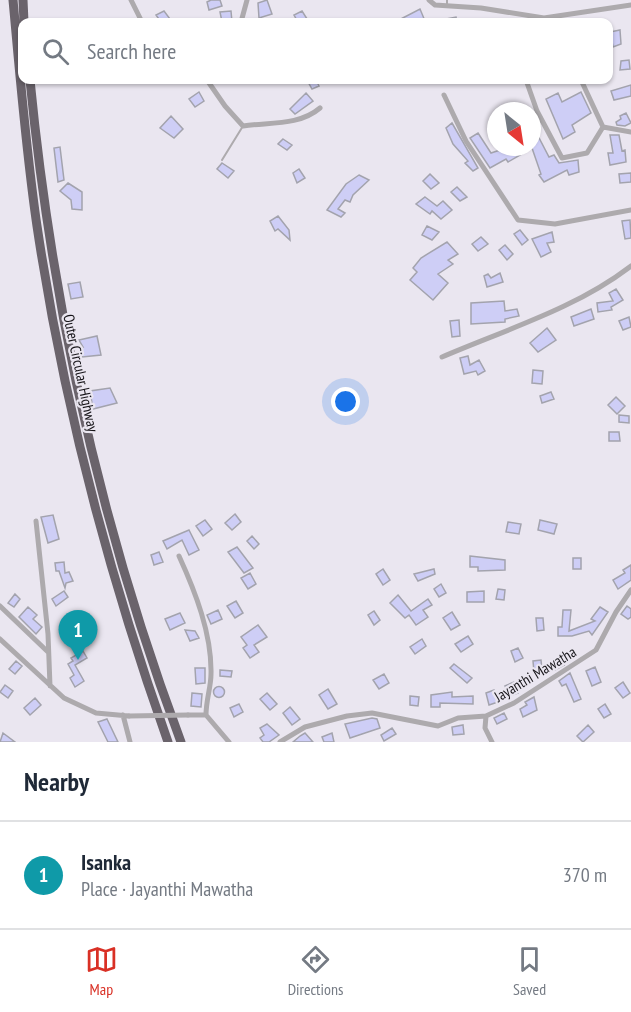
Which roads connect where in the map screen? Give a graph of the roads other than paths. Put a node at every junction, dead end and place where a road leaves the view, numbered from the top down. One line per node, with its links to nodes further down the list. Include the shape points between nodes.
1 (13, 0): 11 (highway, Outer Circular Highway)
2 (22, 0): 8 (highway)
3 (131, 0): 9 (street)
4 (248, 0): 10 (street)
5 (429, 0): 6 (street, via 435,5)
6 (447, 3): 7 (street, via 544,18)
7 (631, 5)
8 (24, 18)
9 (140, 18)
10 (242, 18)
11 (18, 51)
12 (21, 84): 26 (highway, Outer Circular Highway, via 47,284 62,363)
13 (30, 84): 26 (highway, Outer Circular Highway, via 46,225)
14 (210, 84): 19 (street)
15 (527, 84): 20 (street, via 562,158 587,153)
16 (583, 84): 20 (street)
17 (444, 95): 23 (street, via 466,141 518,220 555,224)
18 (320, 108): 19 (street, via 300,119)
19 (243, 126): 22 (lane)
20 (603, 127): 21 (street)
21 (631, 132)
22 (222, 160)
23 (631, 210)
24 (631, 266): 25 (street, via 606,285 543,317)
25 (442, 357)
26 (97, 490): 38 (highway, Outer Circular Highway, via 122,600); 39 (highway, Outer Circular Highway)
27 (36, 521): 32 (street)
28 (179, 556): 34 (street, via 194,588 210,656)
29 (631, 590): 36 (street, Jayanthi Mawatha, via 596,650 514,704)
30 (0, 606): 32 (street)
31 (0, 639): 33 (street)
32 (48, 652): 33 (street)
33 (50, 686): 35 (street, via 64,698 96,713)
34 (206, 715): 35 (street, bridge); 40 (street)
35 (126, 716): 37 (street)
36 (486, 716): 41 (street, Jayanthi Mawatha, via 458,718 438,726 372,713 347,716 305,727); 42 (street, via 485,728)
37 (130, 742)
38 (168, 742)
39 (181, 742)
40 (229, 742)
41 (280, 742)
42 (492, 742)

